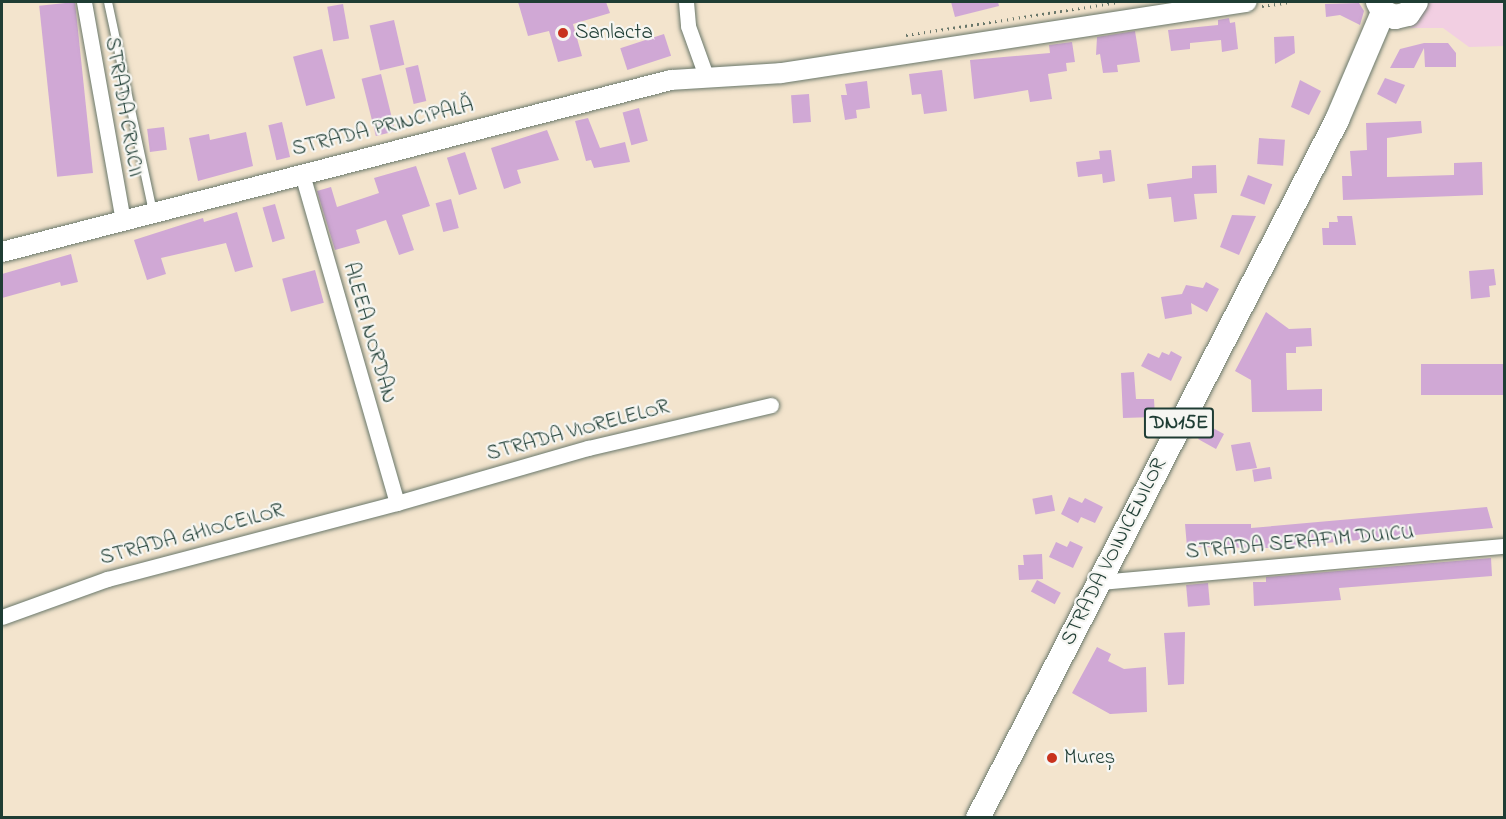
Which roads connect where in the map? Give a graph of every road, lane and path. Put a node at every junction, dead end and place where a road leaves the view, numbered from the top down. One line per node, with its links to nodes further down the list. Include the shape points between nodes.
1 (84, 2): 12 (street, STRADA CRUCII)
2 (108, 2): 11 (lane)
3 (686, 2): 9 (street, via 688,26)
4 (1118, 2): 8 (path, via 1048,10)
5 (1248, 2): 9 (street, STRADA PRINCIPALĂ, via 781,73)
6 (1416, 2): 7 (main road, DN15E, via 1408,14)
7 (1381, 11): 17 (main road, STRADA VOINICENILOR / DN15E, via 1337,120)
8 (895, 38)
9 (706, 76): 10 (street, STRADA PRINCIPALĂ, via 671,80)
10 (302, 174): 11 (street, STRADA PRINCIPALĂ); 15 (street, ALEEA NORDAN)
11 (153, 213): 12 (street, STRADA PRINCIPALĂ)
12 (123, 220): 13 (street, STRADA PRINCIPALĂ)
13 (2, 252)
14 (771, 405): 15 (street, STRADA VIORELELOR, via 588,448)
15 (397, 503): 18 (street, STRADA GHIOCEILOR, via 107,579)
16 (1504, 546): 17 (street, STRADA SERAFIM DUICU)
17 (1099, 582): 19 (main road, STRADA VOINICENILOR / DN15E)
18 (2, 617)
19 (978, 818)

